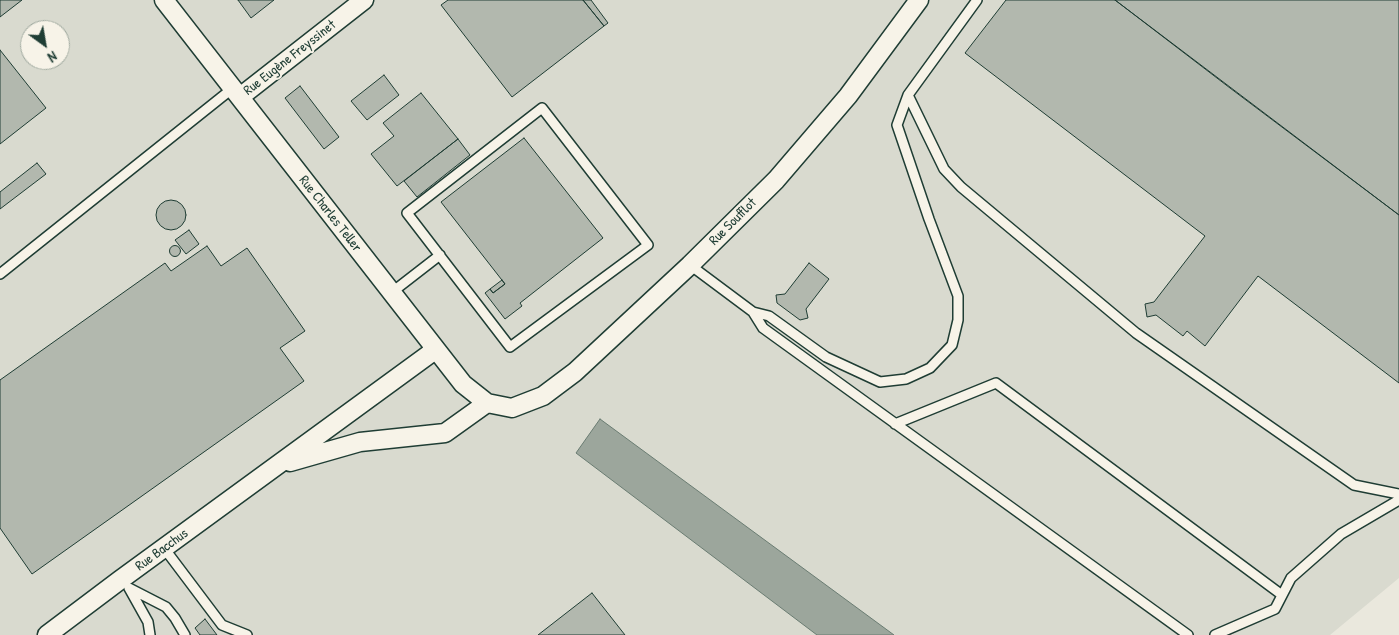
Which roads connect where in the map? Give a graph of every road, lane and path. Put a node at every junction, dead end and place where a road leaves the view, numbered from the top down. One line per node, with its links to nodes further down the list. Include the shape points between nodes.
1 (164, 0): 5 (street, Rue Charles Teller)
2 (364, 0): 5 (street, Rue Eugène Freyssinet)
3 (919, 0): 8 (street, Rue Soufflot, via 848,96 776,180)
4 (977, 0): 6 (lane)
5 (236, 93): 9 (lane); 10 (street, Rue Charles Teller)
6 (908, 96): 11 (lane, via 897,125 958,296 958,320 952,345 930,368 906,379 880,382 826,357 768,316); 17 (lane, via 944,169 961,187 1136,333 1354,485)
7 (440, 255): 7 (lane, via 510,347 648,245 542,108 407,213); 10 (lane)
8 (690, 264): 11 (lane); 14 (street, Rue Soufflot, via 575,372 543,396)
9 (0, 274)
10 (391, 293): 12 (street, Rue Charles Teller)
11 (753, 312): 15 (lane, via 763,328)
12 (435, 350): 13 (street, Rue Charles Teller, via 463,384); 16 (street, Rue Bacchus)
13 (487, 403): 14 (street, Rue Charles Teller); 16 (street, Rue Bacchus, via 445,433 360,442)
14 (512, 408)
15 (895, 424): 21 (lane, via 996,383); 26 (lane)
16 (277, 465): 19 (street, Rue Bacchus)
17 (1399, 494)
18 (1399, 500): 21 (lane, via 1341,534 1290,578)
19 (164, 548): 20 (street, Rue Bacchus); 25 (lane, via 222,625)
20 (124, 584): 22 (street, Rue Bacchus); 23 (lane, via 148,622); 24 (lane, via 166,607)
21 (1282, 595): 27 (lane, via 1275,609)
22 (47, 635)
23 (150, 635)
24 (185, 635)
25 (247, 635)
26 (1188, 635)
27 (1215, 635)

